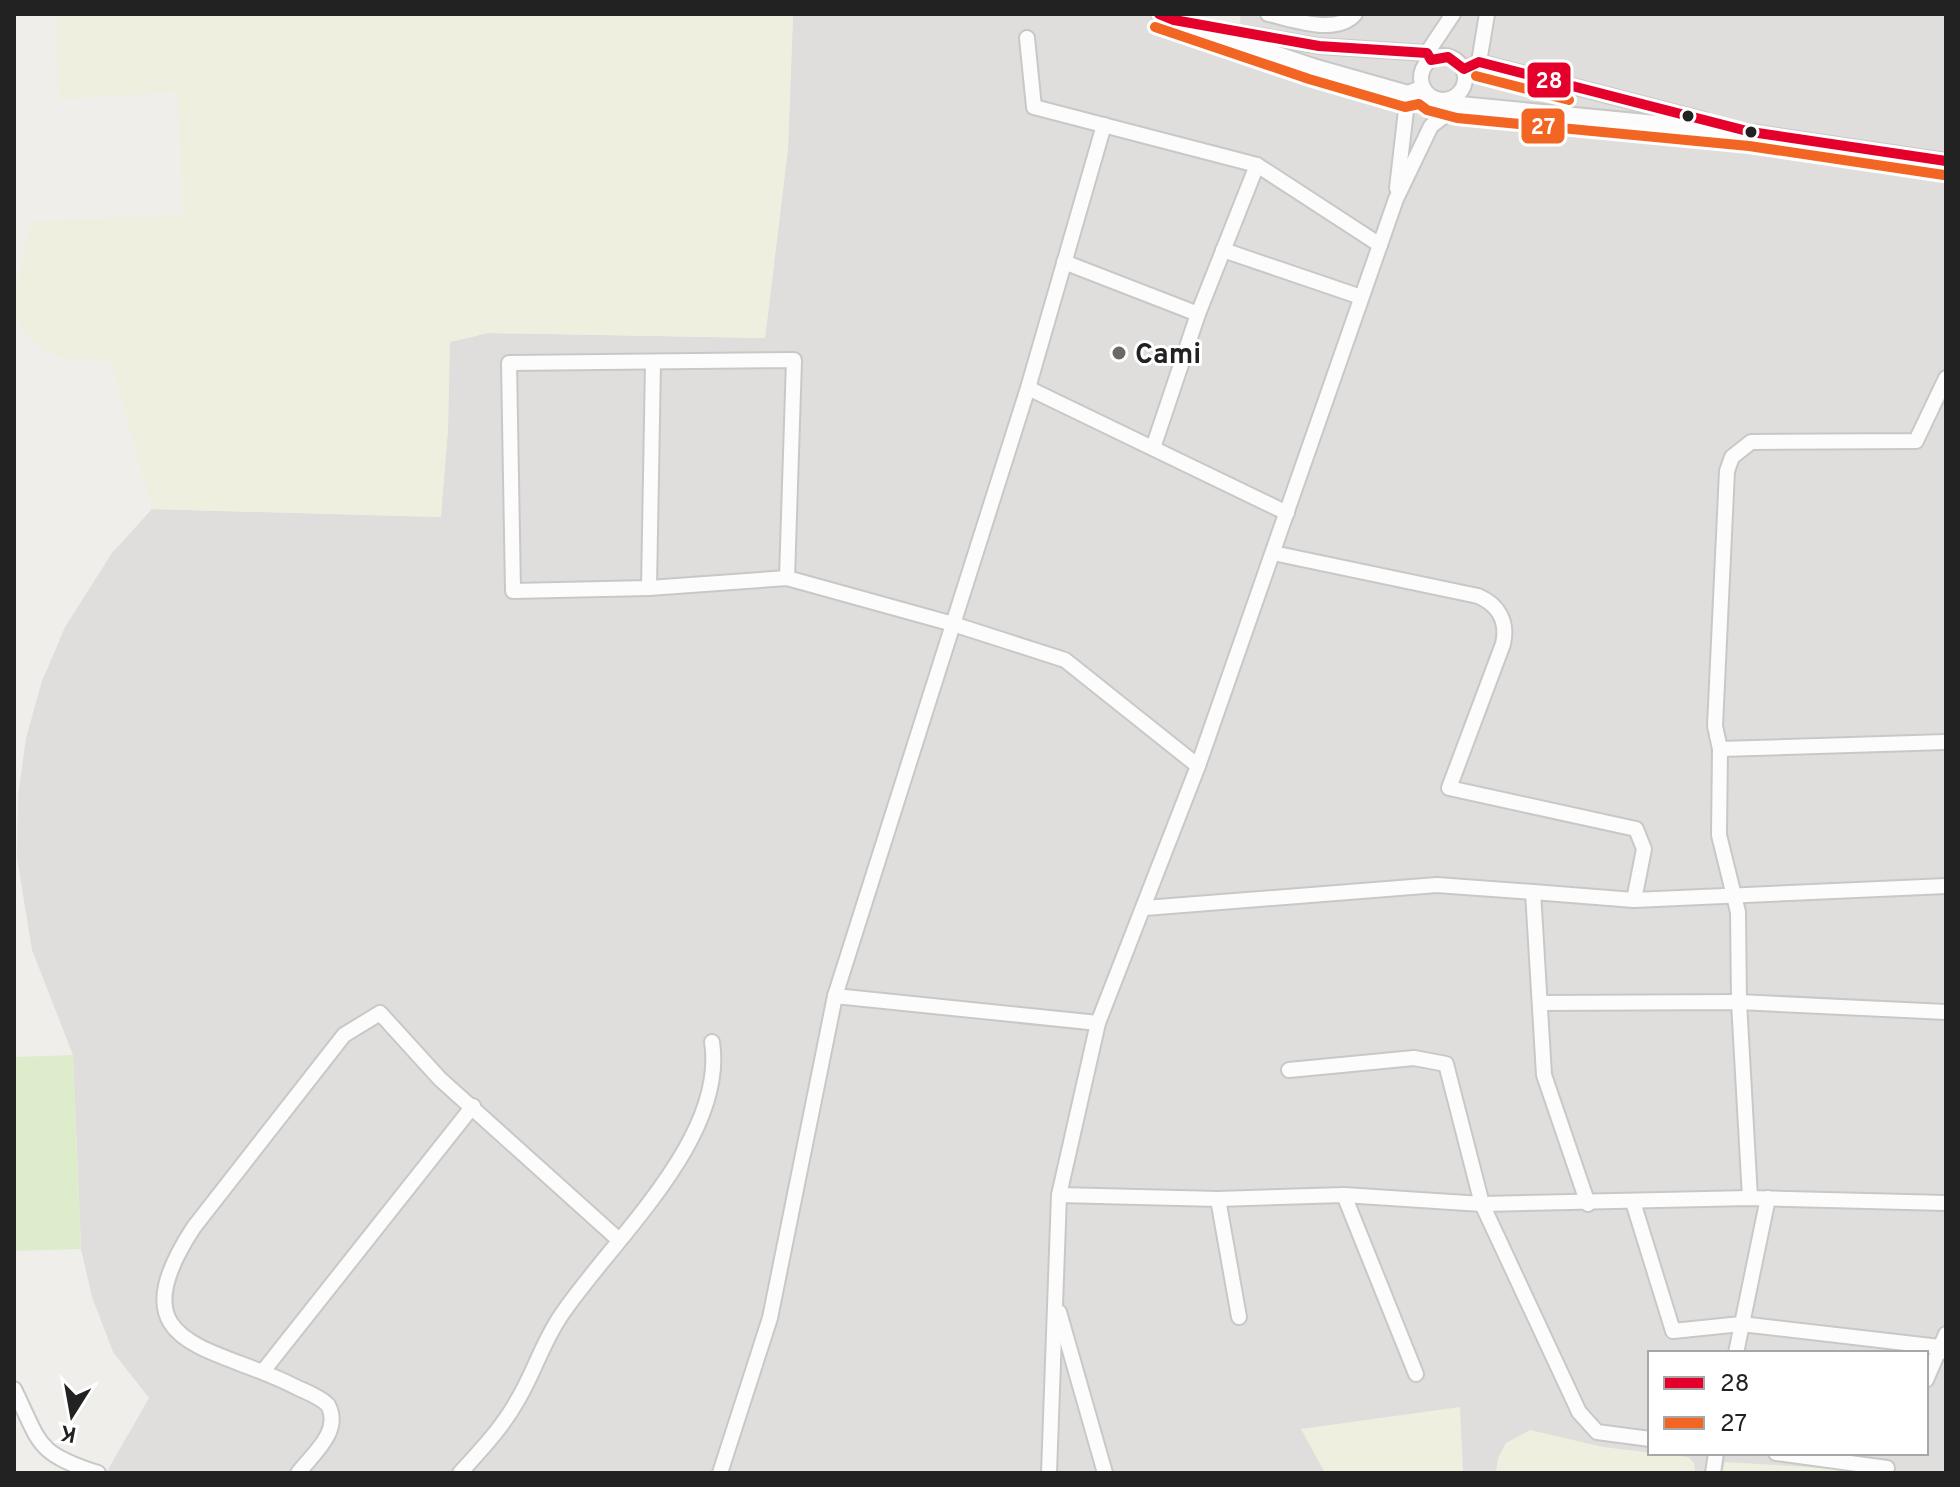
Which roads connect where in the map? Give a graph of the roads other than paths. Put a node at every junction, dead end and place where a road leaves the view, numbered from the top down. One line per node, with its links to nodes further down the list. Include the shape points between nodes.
1 (1159, 14): 6 (street)
2 (1268, 14): 3 (street, via 1323,25 1349,21)
3 (1355, 14)
4 (1453, 14): 8 (street)
5 (1487, 14): 9 (street)
6 (1174, 20): 8 (street, via 1319,46); 12 (street)
7 (1027, 38): 14 (street, via 1034,107)
8 (1429, 56): 10 (street, via 1448,57); 11 (street)
9 (1479, 62): 10 (street); 15 (street)
10 (1464, 69): 13 (street, via 1465,83)
11 (1423, 87): 12 (street); 13 (street, via 1432,97)
12 (1408, 93): 18 (street)
13 (1456, 102): 15 (street); 18 (street, via 1431,126)
14 (1104, 125): 17 (street); 21 (street)
15 (1751, 132): 16 (street)
16 (1946, 161)
17 (1257, 165): 19 (street); 20 (street)
18 (1396, 199): 19 (street)
19 (1380, 245): 22 (street)
20 (1223, 250): 22 (street); 23 (street)
21 (1064, 262): 23 (street); 26 (street)
22 (1361, 297): 28 (street)
23 (1198, 314): 27 (street)
24 (653, 363): 30 (street, via 794,360); 31 (street); 31 (street, via 509,363 513,591)
25 (1946, 378): 34 (street, via 1916,441 1751,442 1732,457 1721,563 1715,726)
26 (1028, 388): 27 (street); 32 (street)
27 (1153, 448): 28 (street)
28 (1287, 513): 29 (street)
29 (1273, 553): 35 (street); 39 (street, via 1478,596 1496,607 1504,624 1503,644 1449,788 1636,829 1644,849)
30 (787, 578): 31 (street); 32 (street)
31 (649, 588)
32 (953, 624): 35 (street, via 1065,660); 41 (street)
33 (1946, 742): 34 (street)
34 (1720, 749): 38 (street, via 1718,819)
35 (1198, 766): 40 (street)
36 (1946, 886): 38 (street)
37 (1533, 892): 39 (street); 40 (street, via 1437,885); 43 (street)
38 (1734, 897): 39 (street); 42 (street)
39 (1634, 900)
40 (1145, 908): 45 (street)
41 (835, 996): 45 (street); 74 (street, via 770,1318)
42 (1739, 1002): 43 (street); 44 (street); 51 (street)
43 (1540, 1003): 57 (street, via 1544,1075)
44 (1946, 1012)
45 (1098, 1023): 49 (street)
46 (712, 1042): 58 (street, via 711,1088 688,1145)
47 (1289, 1070): 56 (street, via 1414,1058 1446,1064)
48 (473, 1106): 58 (street); 64 (street); 64 (street, via 422,1062 380,1013 344,1035 194,1227 167,1284 166,1315 179,1336)
49 (1059, 1195): 53 (street); 59 (street)
50 (1344, 1195): 53 (street); 56 (street); 65 (street)
51 (1750, 1198): 52 (street); 54 (street)
52 (1768, 1198): 55 (street); 61 (street)
53 (1218, 1199): 60 (street)
54 (1633, 1202): 57 (street); 61 (street, via 1673,1331)
55 (1946, 1203)
56 (1482, 1204): 57 (street); 68 (street, via 1586,1423 1609,1436)
57 (1588, 1204)
58 (619, 1240): 73 (street, via 563,1313 508,1417)
59 (1055, 1300): 75 (street); 76 (street)
60 (1239, 1317)
61 (1741, 1324): 62 (street); 63 (street)
62 (1944, 1345): 66 (street)
63 (1736, 1351)
64 (264, 1370): 72 (street, via 324,1401 332,1415 330,1433)
65 (1416, 1374)
66 (1928, 1376)
67 (14, 1389): 71 (street, via 44,1449 59,1461)
68 (1648, 1439)
69 (1788, 1455): 70 (street)
70 (1886, 1471)
71 (98, 1473)
72 (298, 1473)
73 (460, 1473)
74 (720, 1473)
75 (1049, 1473)
76 (1105, 1473)

